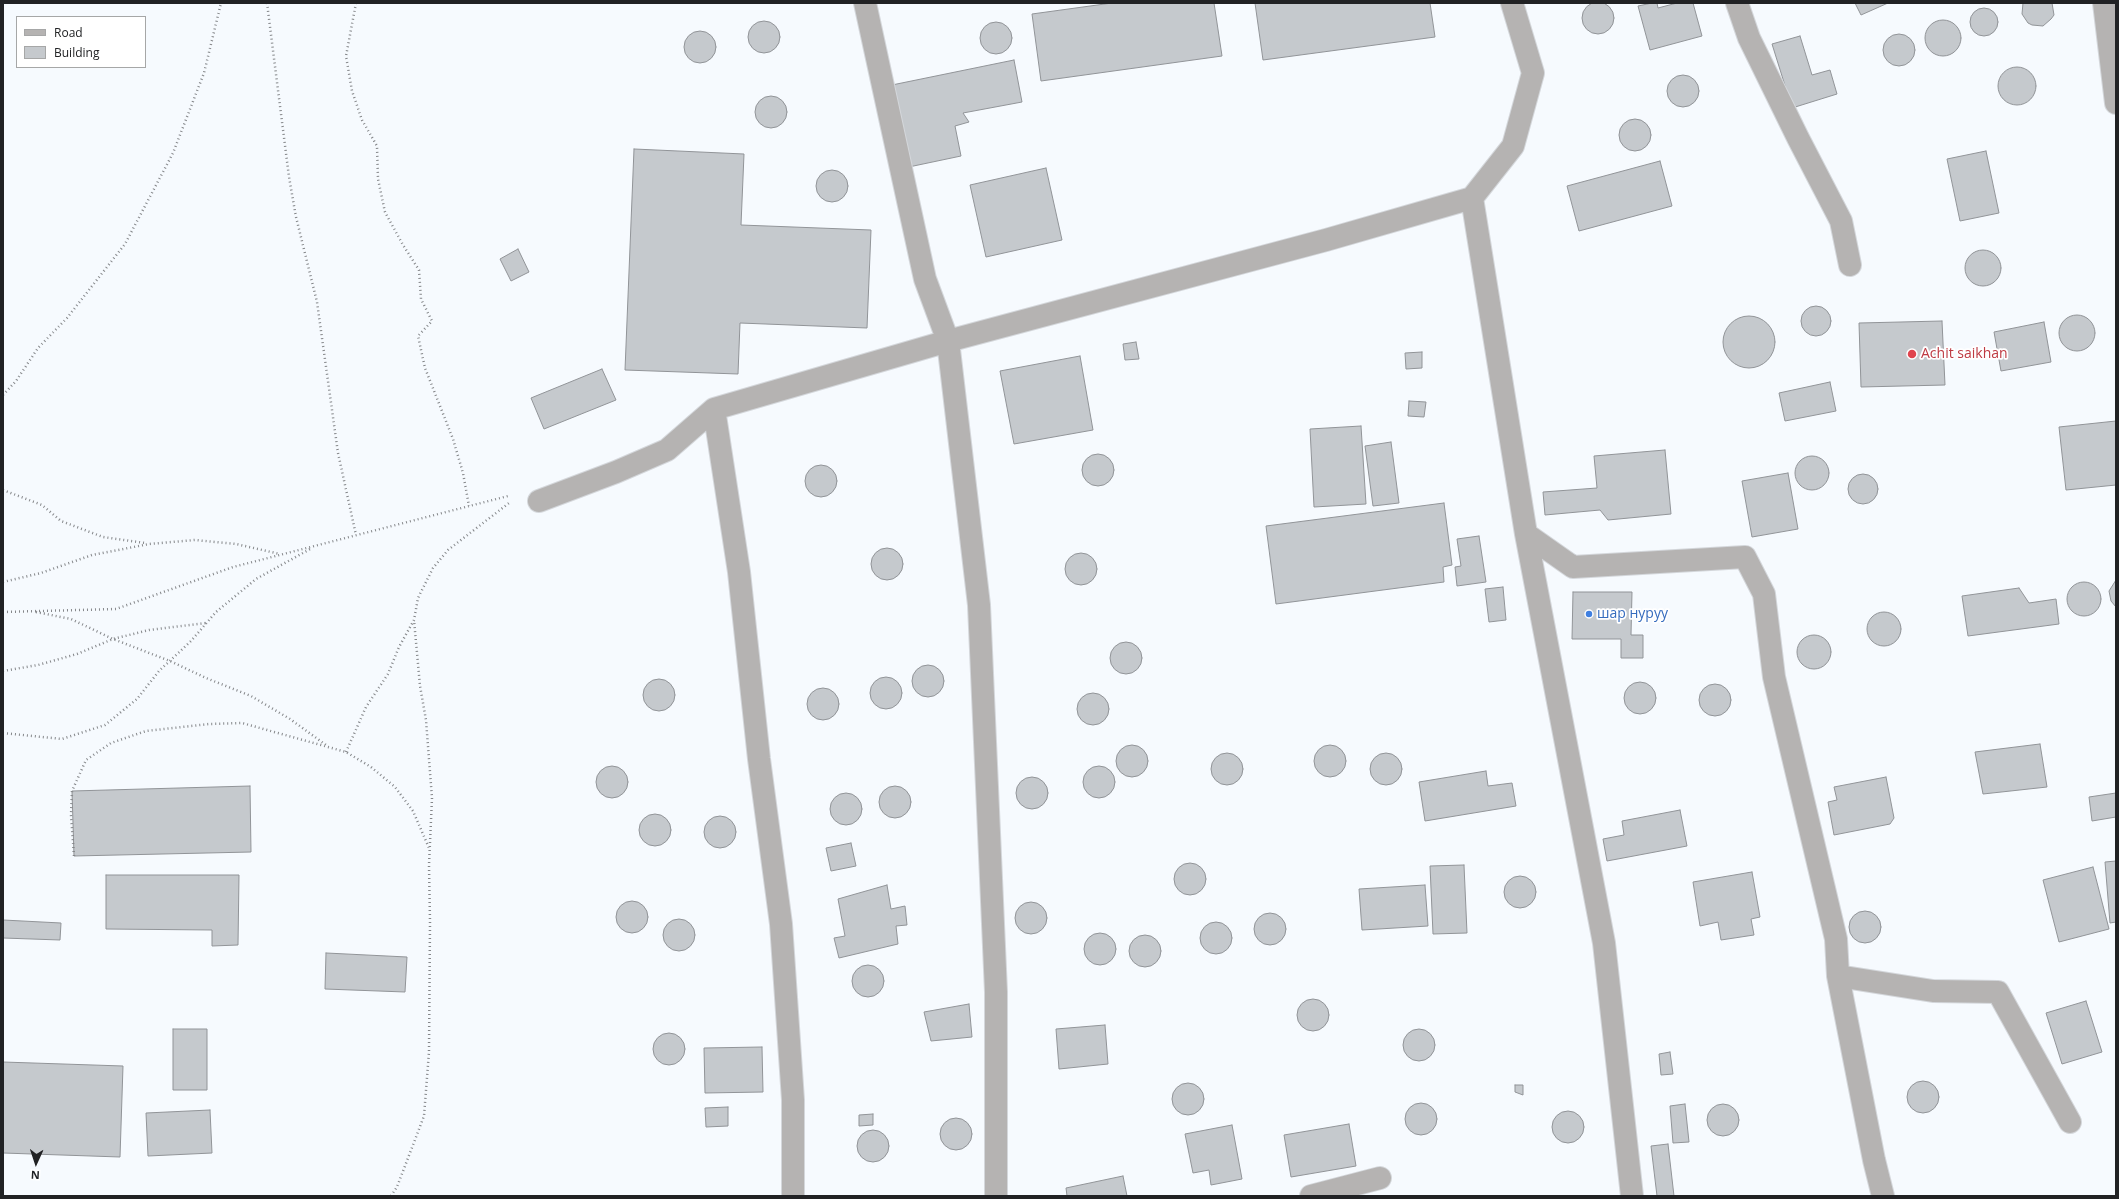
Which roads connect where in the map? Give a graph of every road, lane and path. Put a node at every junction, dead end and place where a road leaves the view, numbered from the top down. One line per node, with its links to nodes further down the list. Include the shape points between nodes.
1 (221, 3): 12 (path, via 204,73 173,153 125,244 67,318 38,348 16,381)
2 (267, 3): 18 (path, via 289,177 317,302 338,453)
3 (356, 3): 16 (path, via 346,56 352,91 362,120 377,146 378,179 385,212 419,270 421,299 432,321 418,336 423,362 455,446)
4 (865, 3): 11 (street, via 925,279)
5 (1512, 3): 9 (street, via 1533,73 1513,146)
6 (1737, 3): 10 (street, via 1749,38 1842,221)
7 (2104, 3): 8 (street)
8 (2116, 103)
9 (1472, 198): 11 (street); 17 (street)
10 (1850, 265)
11 (948, 341): 13 (street); 40 (street, via 979,605 996,992)
12 (3, 395)
13 (714, 409): 15 (street, via 667,450 616,472); 39 (street, via 739,572 759,759 781,924 793,1100)
14 (3, 490): 19 (path, via 42,505 62,521 103,537)
15 (532, 497): 16 (path); 25 (path, via 473,528 448,550 433,568 418,598)
16 (469, 506): 18 (path)
17 (1526, 534): 35 (street, via 1573,567 1745,557 1764,594 1774,677 1836,939); 42 (street, via 1604,943)
18 (356, 536): 20 (path)
19 (149, 544): 21 (path, via 195,540 236,544); 22 (path, via 92,555 41,573)
20 (316, 546): 21 (path); 26 (path, via 256,579 216,612)
21 (280, 555): 23 (path, via 233,567 116,609)
22 (3, 582)
23 (31, 611): 24 (path); 27 (path, via 71,619)
24 (3, 612)
25 (414, 620): 32 (path, via 388,674 366,707); 33 (path, via 432,798)
26 (207, 623): 27 (path, via 149,630); 28 (path)
27 (113, 639): 28 (path); 29 (path, via 38,665)
28 (170, 661): 30 (path, via 137,699 105,725 62,739); 31 (path, via 252,696)
29 (3, 671)
30 (3, 733)
31 (328, 746): 32 (path); 34 (path, via 242,723 146,731 112,743 86,760 72,791)
32 (346, 752): 33 (path, via 371,767 395,787 413,811)
33 (430, 850): 38 (path, via 429,1052 424,1116 397,1187)
34 (74, 856)
35 (1838, 976): 36 (street, via 1933,991 1998,992); 43 (street)
36 (2070, 1122)
37 (1380, 1178): 41 (street)
38 (391, 1196)
39 (793, 1196)
40 (996, 1196)
41 (1311, 1196)
42 (1632, 1196)
43 (1883, 1196)

